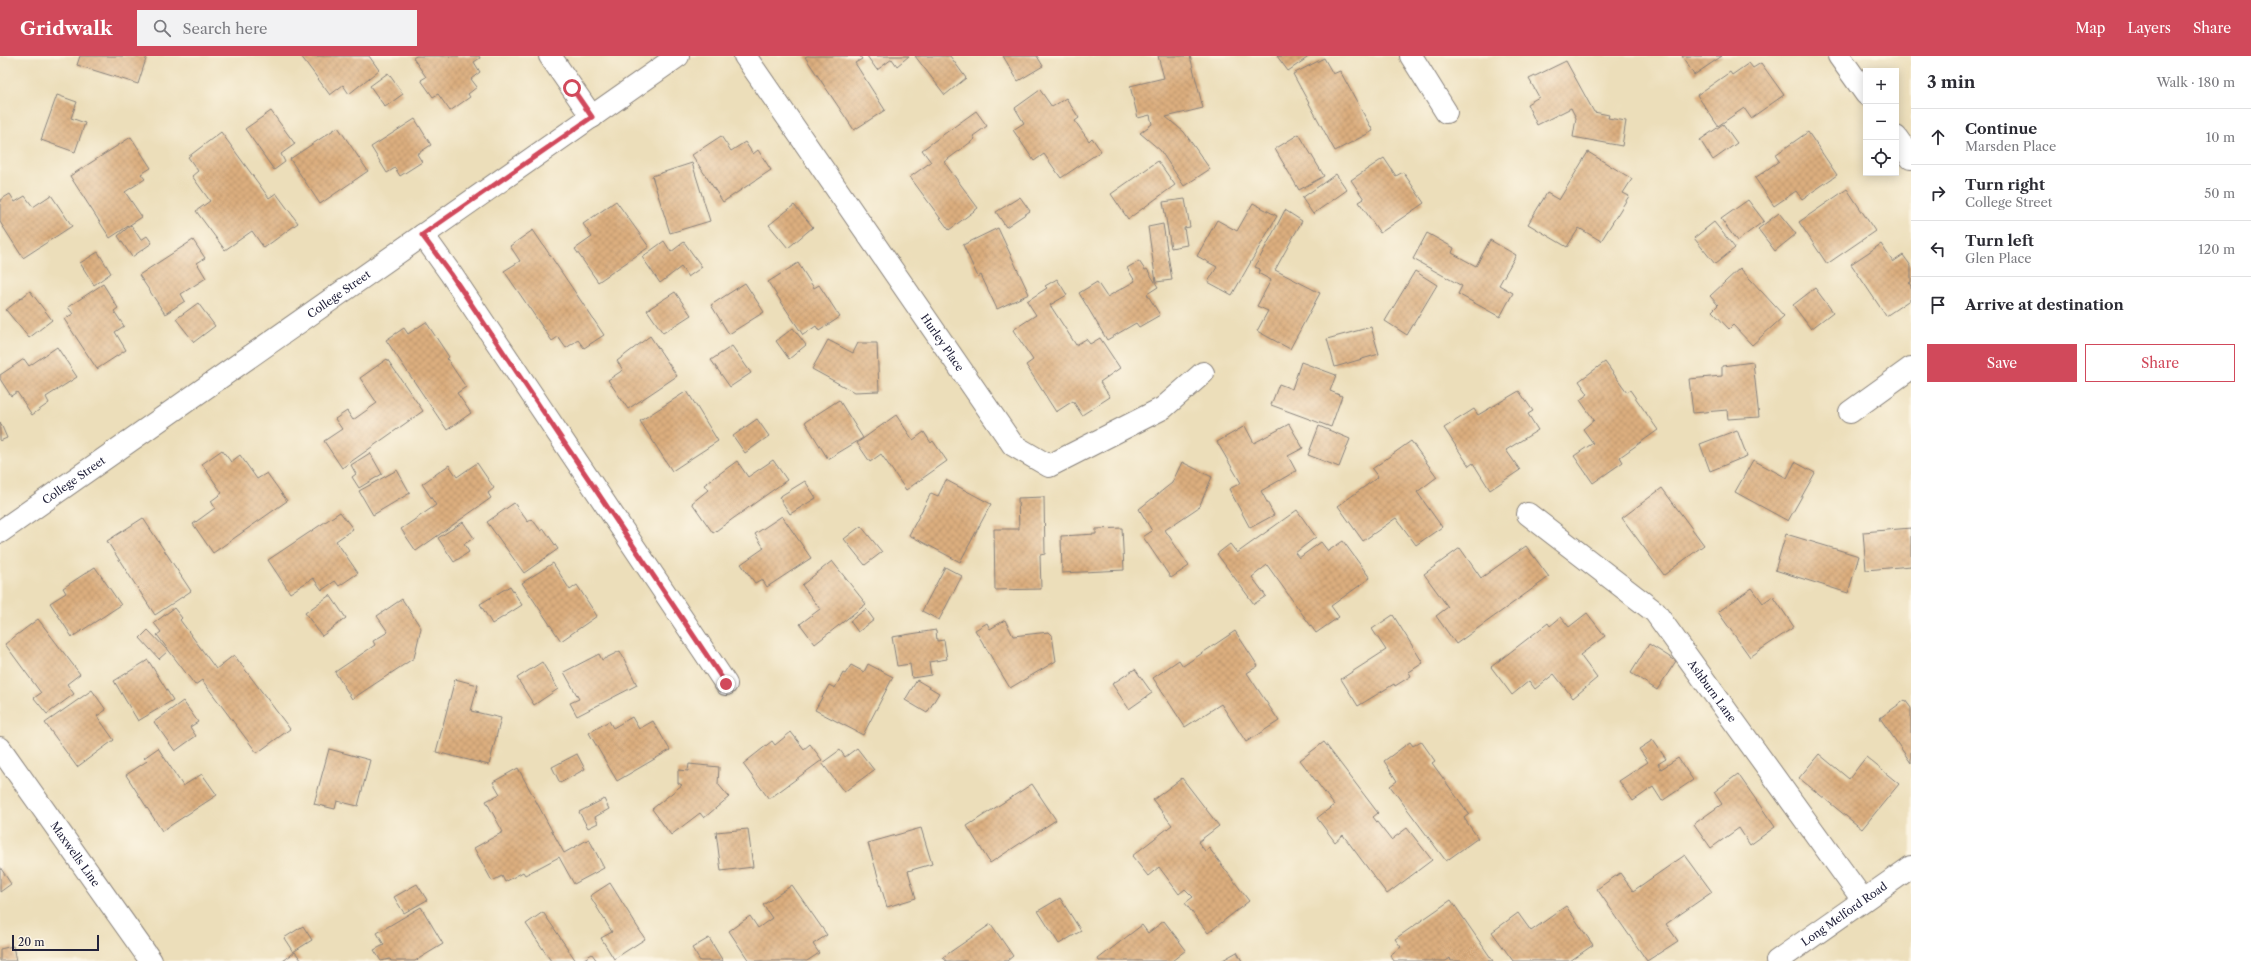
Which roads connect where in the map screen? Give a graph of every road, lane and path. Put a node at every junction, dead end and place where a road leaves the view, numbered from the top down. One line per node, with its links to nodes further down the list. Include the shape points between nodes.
1 (550, 56): 8 (street)
2 (678, 56): 8 (street, College Street)
3 (745, 56): 13 (street, Hurley Place, via 1013,445 1049,466 1163,408)
4 (1411, 56): 7 (street)
5 (1839, 56): 6 (street)
6 (1863, 90)
7 (1446, 112)
8 (592, 117): 11 (street, College Street)
9 (1898, 140): 10 (street)
10 (1911, 158)
11 (422, 235): 16 (street, College Street); 17 (street, via 451,274)
12 (1911, 368): 14 (street)
13 (1203, 373)
14 (1850, 412)
15 (1528, 514): 20 (street, Ashburn Lane, via 1655,612)
16 (0, 532)
17 (726, 684)
18 (0, 748): 21 (street, Maxwells Line)
19 (1911, 867): 20 (street, Long Melford Road)
20 (1863, 900): 22 (street, Long Melford Road)
21 (151, 961)
22 (1777, 961)

